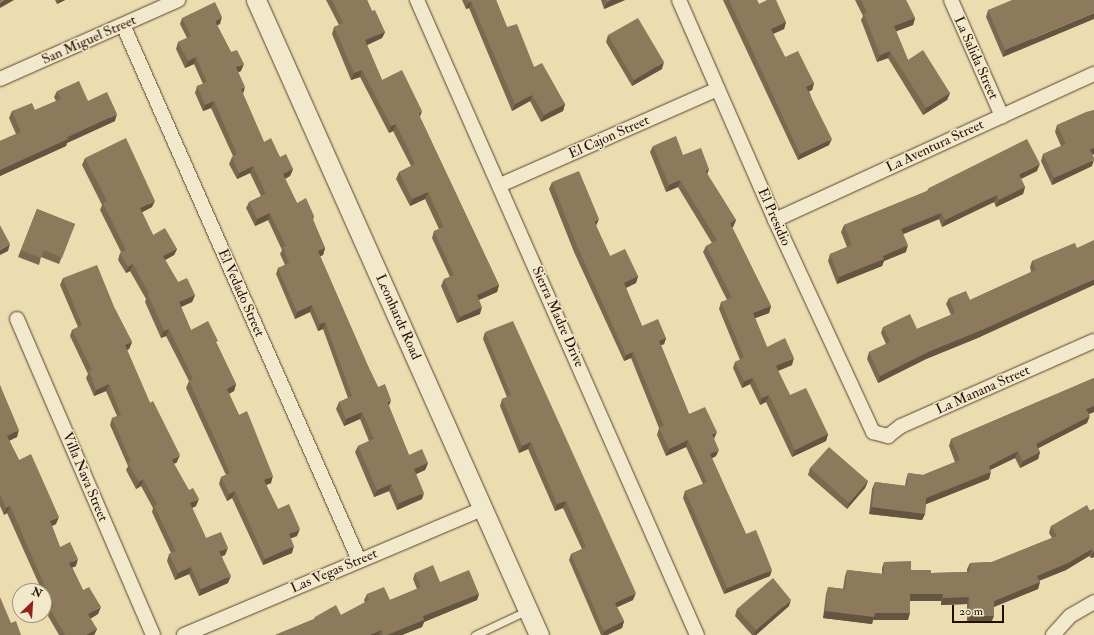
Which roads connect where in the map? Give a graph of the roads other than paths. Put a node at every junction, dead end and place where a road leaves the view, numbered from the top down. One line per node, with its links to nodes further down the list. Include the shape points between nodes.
1 (178, 0): 6 (street, San Miguel Street)
2 (256, 0): 16 (street, Leonhardt Road)
3 (417, 0): 11 (street, Sierra Madre Drive)
4 (679, 0): 9 (street, El Presidio)
5 (951, 0): 10 (street, La Salida Street)
6 (123, 25): 8 (street, San Miguel Street); 17 (street, El Vedado Street)
7 (1094, 74): 10 (street, La Aventura Street)
8 (0, 79)
9 (718, 89): 11 (street, El Cajon Street); 12 (street, El Presidio)
10 (1002, 116): 12 (street, La Aventura Street)
11 (500, 185): 26 (street, Sierra Madre Drive)
12 (775, 220): 15 (street, El Presidio)
13 (17, 319): 21 (street, Villa Nava Street)
14 (1094, 341): 15 (street, La Manana Street, via 901,426 888,436)
15 (873, 432)
16 (484, 508): 17 (street, Las Vegas Street); 19 (street, Leonhardt Road)
17 (360, 560): 22 (street, Las Vegas Street)
18 (1094, 602): 27 (street, via 1070,616)
19 (528, 610): 20 (lane); 25 (street, Leonhardt Road)
20 (492, 628): 23 (lane); 24 (lane)
21 (153, 635)
22 (184, 635)
23 (475, 635)
24 (495, 635)
25 (539, 635)
26 (697, 635)
27 (1053, 635)

